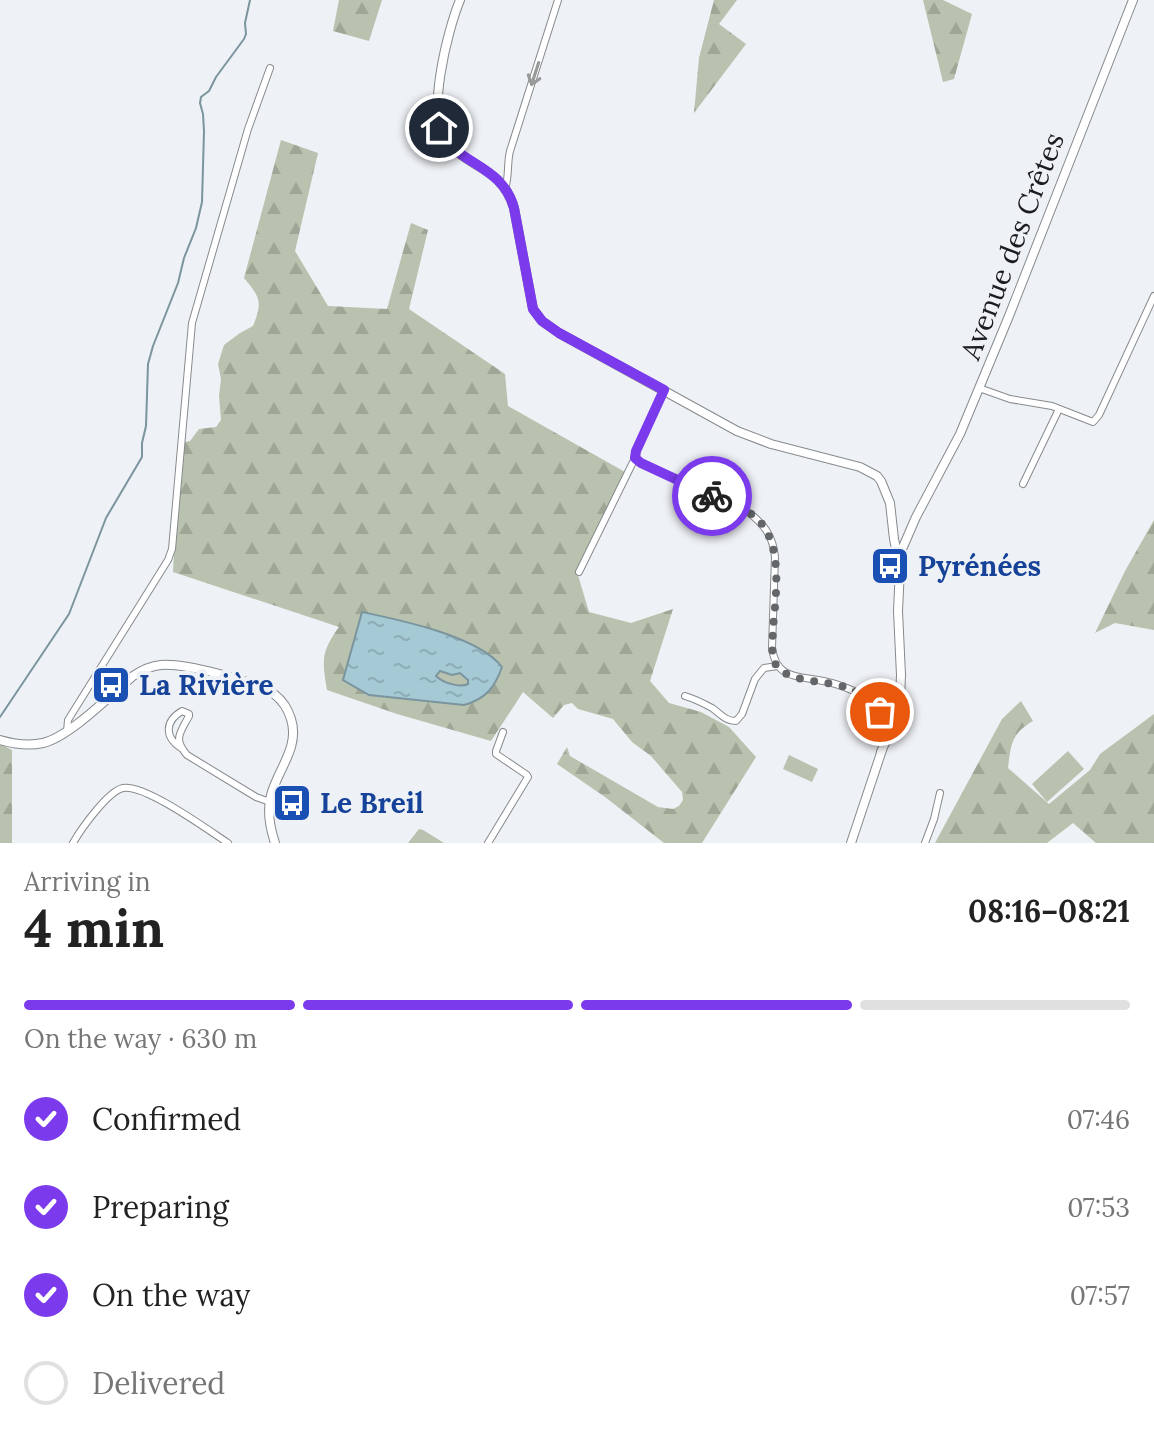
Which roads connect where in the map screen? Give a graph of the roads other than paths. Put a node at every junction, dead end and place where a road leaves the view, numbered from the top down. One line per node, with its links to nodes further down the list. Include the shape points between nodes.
1 (460, 0): 5 (street, via 445,46 439,128 448,144)
2 (558, 0): 5 (street, one-way to 5, via 510,151)
3 (1133, 0): 7 (street, Avenue des Crêtes)
4 (270, 68): 21 (street, via 192,323 172,549 68,720)
5 (505, 188): 8 (street, via 538,317)
6 (1154, 296): 9 (street, via 1099,415 1093,422)
7 (979, 388): 9 (street); 12 (street, Avenue des Crêtes)
8 (664, 390): 10 (street); 13 (street, via 751,437 868,470 885,486)
9 (1059, 409): 11 (street)
10 (635, 458): 17 (street); 18 (street, via 748,512 768,531 775,557 772,648)
11 (1023, 484)
12 (924, 504): 15 (street, Avenue des Crêtes); 16 (street, Avenue des Crêtes)
13 (892, 513): 14 (street); 16 (street, via 890,540)
14 (894, 539): 15 (street); 16 (street)
15 (907, 540): 16 (street, Avenue des Crêtes)
16 (899, 558): 20 (street, via 900,688)
17 (579, 572)
18 (778, 666): 19 (street, via 764,668 755,679 736,721); 20 (street, via 792,676 853,690)
19 (685, 696)
20 (893, 719): 32 (street)
21 (67, 732): 23 (street, via 40,744); 26 (street, via 133,676 154,666 176,666 249,684 280,699 292,724 290,752)
22 (503, 732): 31 (street, via 496,754 528,777)
23 (0, 740)
24 (181, 748): 24 (street, via 180,729 189,716 182,711 168,728 168,736); 26 (street)
25 (940, 793): 33 (street)
26 (270, 802): 30 (street, via 270,827)
27 (217, 840): 28 (street, via 167,804 123,788 99,808); 29 (street)
28 (73, 843)
29 (228, 843)
30 (278, 843)
31 (488, 843)
32 (851, 843)
33 (925, 843)

